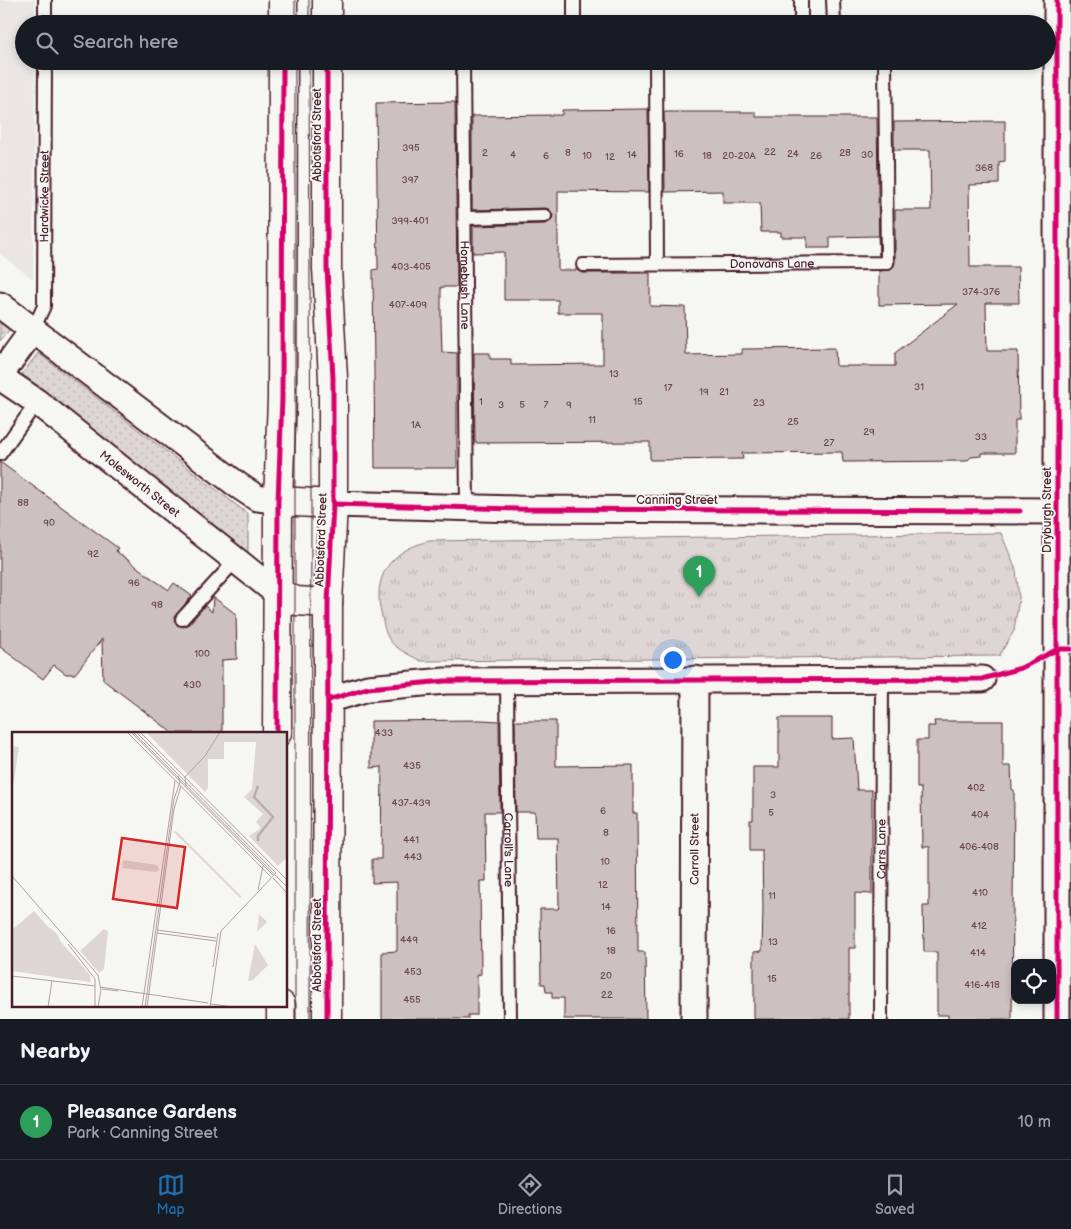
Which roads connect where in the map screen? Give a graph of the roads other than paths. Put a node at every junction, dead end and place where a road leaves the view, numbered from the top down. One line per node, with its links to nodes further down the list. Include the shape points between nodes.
1 (45, 0): 8 (lane)
2 (283, 0): 9 (street)
3 (327, 0): 10 (street)
4 (574, 0): 11 (lane)
5 (801, 0): 12 (lane)
6 (834, 0): 13 (lane)
7 (1057, 0): 14 (street, Dryburgh Street)
8 (45, 15)
9 (283, 15)
10 (327, 15)
11 (574, 15)
12 (801, 15)
13 (834, 15)
14 (1058, 55): 21 (street, Dryburgh Street)
15 (45, 70): 28 (lane, Hardwicke Street, via 44,306)
16 (283, 70): 32 (street, via 282,399)
17 (327, 70): 33 (street, Abbotsford Street, via 326,268 333,378)
18 (463, 70): 23 (lane, Homebush Lane)
19 (656, 70): 24 (lane)
20 (885, 70): 24 (lane, Donovans Lane, via 886,262)
21 (1063, 175): 26 (street, Dryburgh Street)
22 (544, 216): 23 (lane)
23 (466, 218): 34 (lane, Homebush Lane)
24 (657, 264): 25 (lane)
25 (584, 265)
26 (1064, 277): 35 (street, Dryburgh Street)
27 (0, 305): 28 (street)
28 (32, 330): 29 (street, Molesworth Street); 32 (street, via 239,486 258,498)
29 (0, 376): 30 (street, Molesworth Street)
30 (37, 402): 31 (lane); 36 (street, Molesworth Street)
31 (0, 454)
32 (278, 501): 33 (street, Abbotsford Street); 37 (street)
33 (333, 504): 34 (street, Canning Street); 38 (street, Abbotsford Street)
34 (467, 508): 35 (street, Canning Street)
35 (1057, 511): 40 (street, Dryburgh Street)
36 (237, 559): 37 (street, Molesworth Street); 39 (lane)
37 (277, 593): 38 (street, Abbotsford Street, via 296,601); 46 (street)
38 (328, 604): 45 (street, Abbotsford Street)
39 (182, 619)
40 (1064, 649): 53 (street, Dryburgh Street)
41 (694, 679): 42 (street); 44 (street); 51 (street, Carroll Street)
42 (882, 679): 43 (street); 52 (lane, Carrs Lane)
43 (982, 679)
44 (507, 681): 45 (street, via 392,685); 50 (lane, Carroll's Lane)
45 (328, 700): 49 (street, Abbotsford Street)
46 (277, 732)
47 (281, 1006): 48 (street)
48 (281, 1019)
49 (327, 1019)
50 (510, 1019)
51 (694, 1019)
52 (881, 1019)
53 (1057, 1019)

